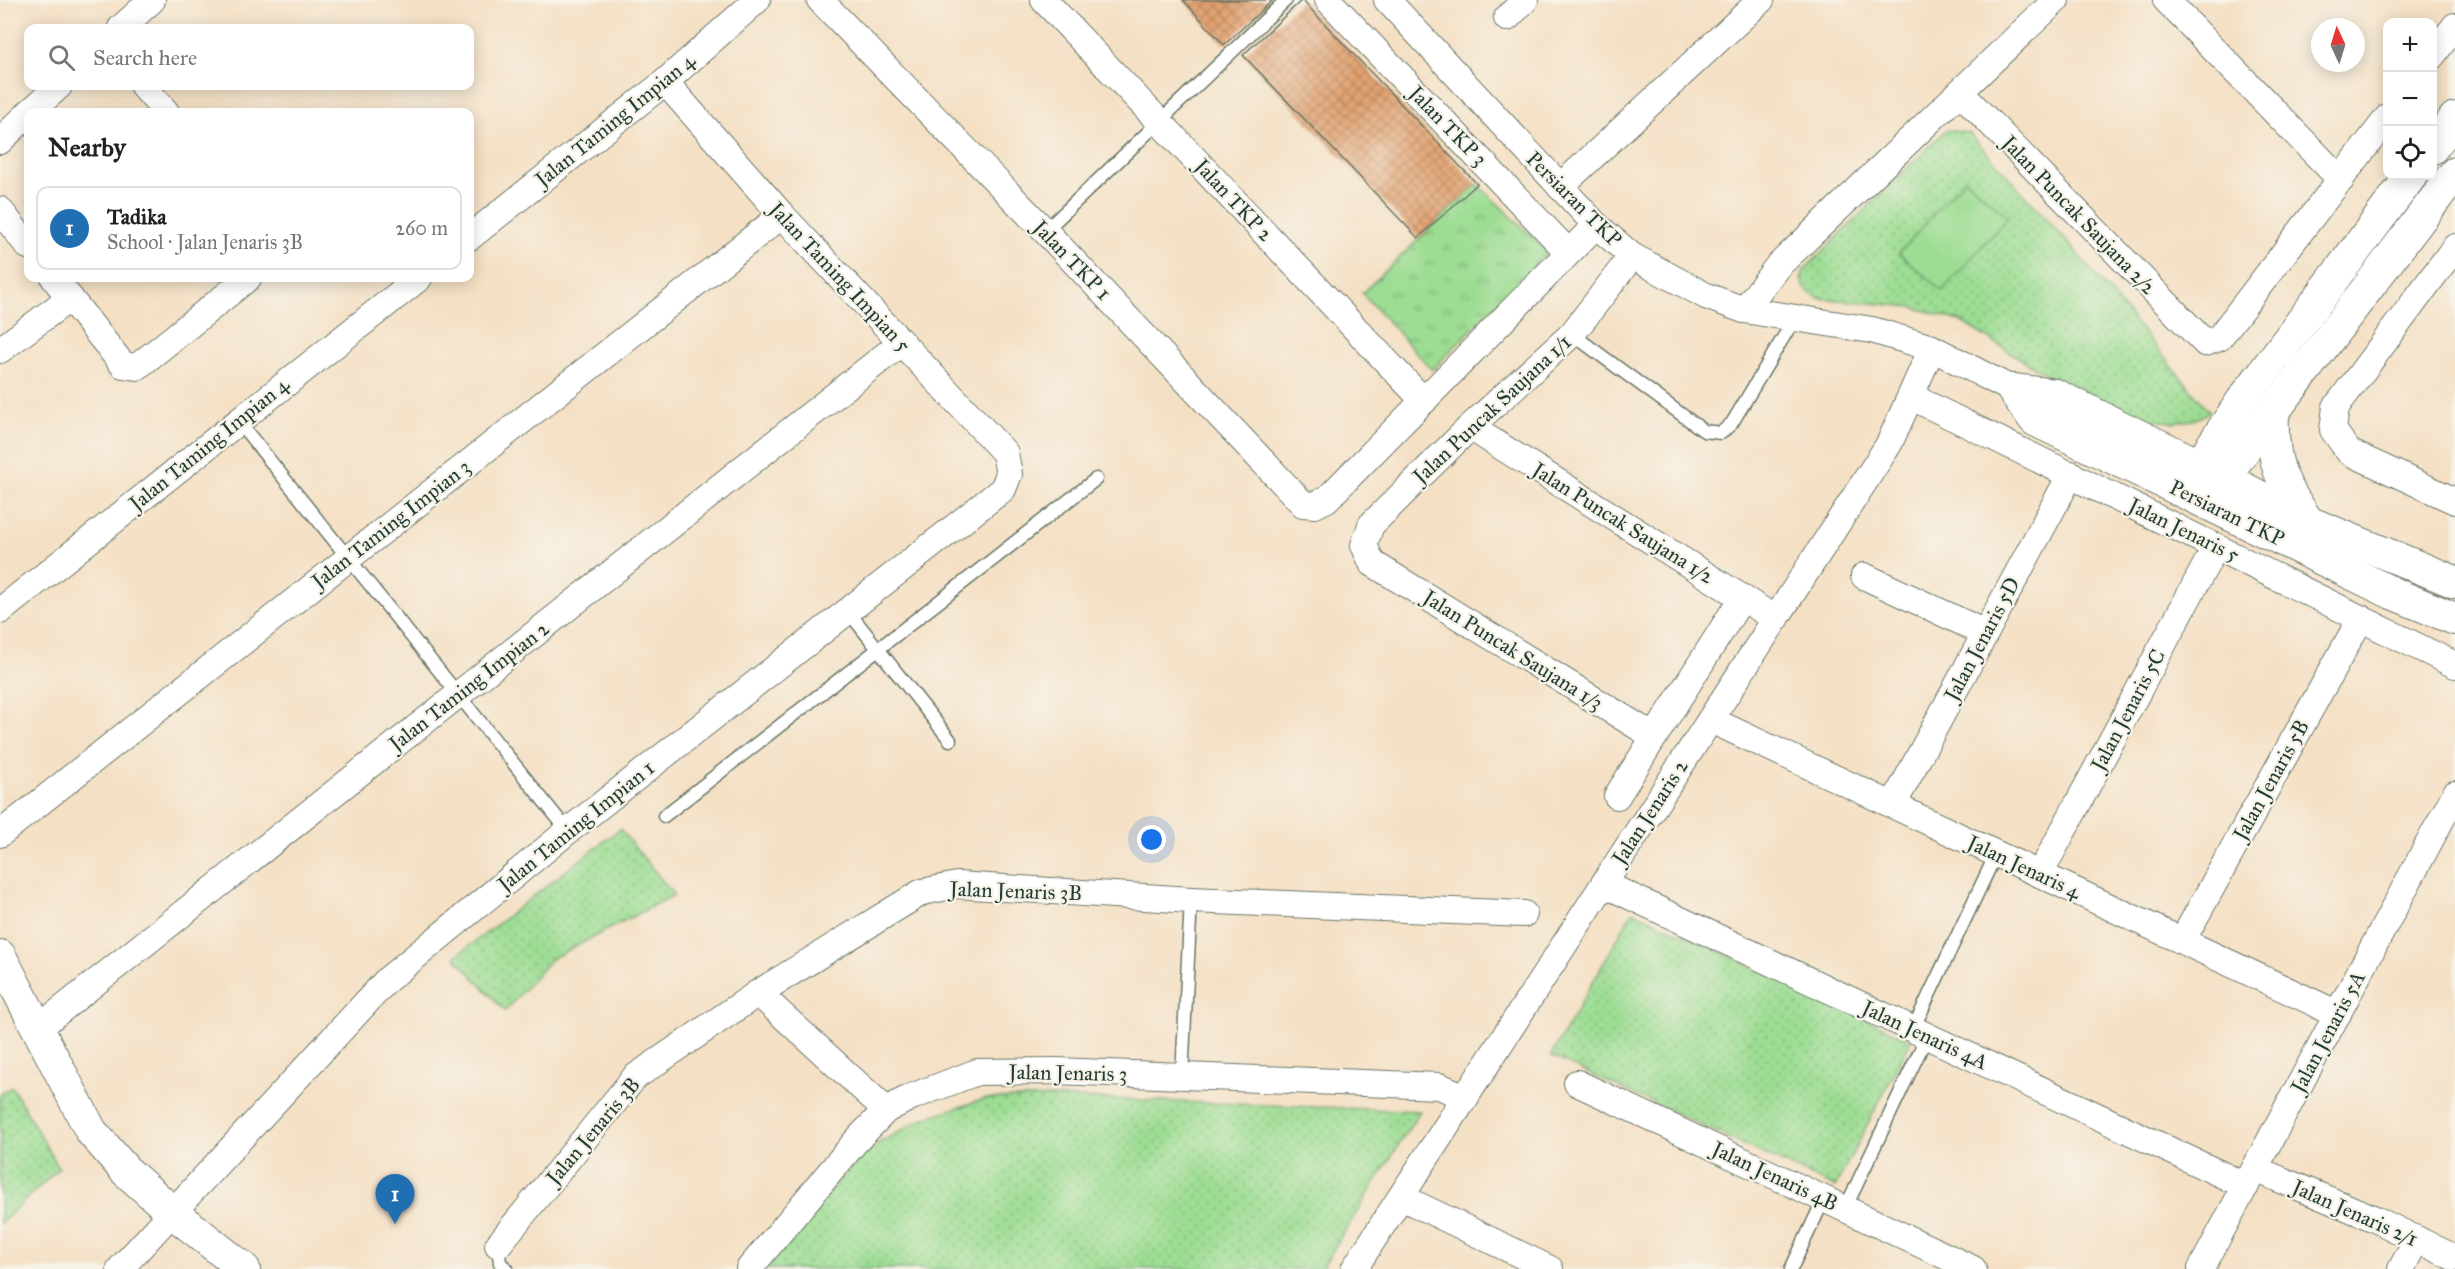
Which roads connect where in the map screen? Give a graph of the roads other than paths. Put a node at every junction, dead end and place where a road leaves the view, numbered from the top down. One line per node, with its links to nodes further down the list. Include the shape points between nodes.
1 (152, 0): 13 (street)
2 (757, 0): 16 (street, Jalan Taming Impian 4)
3 (820, 0): 35 (street, Jalan TKP 1)
4 (1044, 0): 24 (street, Jalan TKP 2)
5 (1286, 0): 24 (lane)
6 (1328, 0): 39 (street, Jalan TKP 3)
7 (1387, 0): 31 (street, Persiaran TKP)
8 (1525, 0): 12 (street)
9 (1761, 0): 31 (street)
10 (2056, 0): 19 (street)
11 (2166, 0): 29 (street)
12 (1507, 18)
13 (125, 24)
14 (2455, 26): 15 (street)
15 (2437, 51)
16 (665, 82): 33 (street, Jalan Taming Impian 5); 36 (street, Jalan Taming Impian 4)
17 (55, 90): 20 (street)
18 (147, 90): 21 (street)
19 (1960, 92): 29 (street, Jalan Puncak Saujana 2/2, via 2205,344 2219,338); 46 (street, via 1777,267)
20 (35, 108)
21 (162, 108)
22 (24, 118): 26 (street)
23 (2455, 118): 27 (street)
24 (1160, 123): 35 (lane); 55 (street, Jalan TKP 2)
25 (2383, 124): 29 (street)
26 (0, 141)
27 (2437, 143)
28 (2455, 173): 56 (street)
29 (2341, 180)
30 (2408, 180): 54 (street)
31 (1560, 187): 34 (street, Persiaran TKP)
32 (0, 210): 37 (street)
33 (782, 214): 49 (street, Jalan Taming Impian 5); 68 (street, Jalan Taming Impian 3)
34 (1596, 225): 39 (street); 40 (street, Persiaran TKP)
35 (1045, 231): 55 (street, Jalan TKP 1, via 1303,504 1315,505 1327,499)
36 (474, 234)
37 (24, 241)
38 (2455, 247): 41 (street)
39 (1568, 252): 55 (street)
40 (1632, 256): 46 (street, Persiaran TKP, via 1706,297); 48 (street, Jalan Puncak Saujana 1/1)
41 (2447, 272): 65 (street, via 2336,407 2333,430 2349,452)
42 (57, 282): 45 (street)
43 (243, 282): 45 (street, via 137,367 123,365)
44 (414, 282): 57 (street, Jalan Taming Impian 4)
45 (70, 298): 51 (street)
46 (1744, 310): 47 (street, Persiaran TKP)
47 (1794, 318): 48 (lane, via 1732,423 1721,433 1704,430); 50 (street, Persiaran TKP, via 1872,330)
48 (1572, 334): 58 (street, Jalan Puncak Saujana 1/1)
49 (901, 343): 61 (street, Jalan Taming Impian 5, via 1005,453); 81 (street, Jalan Taming Impian 2)
50 (1932, 348): 52 (street, Persiaran TKP); 53 (street, Jalan Jenaris 2)
51 (0, 350)
52 (2013, 390): 59 (street, Persiaran TKP, via 2055,395); 64 (street, Persiaran TKP, via 2035,420)
53 (1912, 397): 62 (street, Jalan Jenaris 5); 76 (street, Jalan Jenaris 2, via 1889,444)
54 (2242, 400): 59 (street, via 2212,425 2194,433); 60 (street)
55 (1424, 401)
56 (2273, 413): 60 (street); 66 (street, via 2274,458 2286,490)
57 (238, 421): 68 (lane); 73 (street, Jalan Taming Impian 4)
58 (1470, 427): 69 (street, Jalan Puncak Saujana 1/1, via 1371,525 1364,545); 72 (street, Jalan Puncak Saujana 1/2)
59 (2148, 440): 60 (street, Persiaran TKP)
60 (2211, 471): 64 (street); 66 (street, Persiaran TKP)
61 (1009, 474): 74 (street, Jalan Taming Impian 1, via 1003,489)
62 (2070, 474): 67 (street, Jalan Jenaris 5); 78 (street, Jalan Jenaris 5D)
63 (1096, 479): 79 (lane)
64 (2197, 498): 77 (street, Persiaran TKP, via 2392,593)
65 (2455, 501)
66 (2308, 522): 71 (street, Persiaran TKP)
67 (2216, 546): 75 (street, Jalan Jenaris 5); 92 (street, Jalan Jenaris 5C)
68 (349, 558): 81 (lane); 90 (street, Jalan Taming Impian 3)
69 (1372, 563): 83 (street, Jalan Puncak Saujana 1/3)
70 (1864, 576): 78 (street)
71 (2455, 582)
72 (1742, 598): 76 (street, Jalan Puncak Saujana 1/2); 83 (street)
73 (0, 611)
74 (848, 611): 79 (lane); 89 (street, Jalan Taming Impian 1)
75 (2361, 618): 80 (street, Jalan Jenaris 5); 96 (street, Jalan Jenaris 5B)
76 (1776, 619): 82 (street, Jalan Jenaris 2)
77 (2455, 619)
78 (1985, 633): 87 (street, Jalan Jenaris 5D)
79 (878, 649): 84 (lane); 88 (lane)
80 (2455, 665)
81 (458, 694): 89 (lane); 100 (street, Jalan Taming Impian 2)
82 (1711, 720): 87 (street, Jalan Jenaris 4); 93 (street, Jalan Jenaris 2)
83 (1653, 736): 86 (street)
84 (950, 740)
85 (2455, 794): 99 (street, Jalan Jenaris 5A)
86 (1617, 796)
87 (1893, 805): 91 (street, Jalan Jenaris 4)
88 (664, 816)
89 (568, 831): 109 (street, Jalan Taming Impian 1, via 387,980)
90 (0, 834)
91 (1996, 854): 92 (street, Jalan Jenaris 4); 101 (lane)
92 (2040, 874): 96 (street, Jalan Jenaris 4)
93 (1604, 884): 101 (street, Jalan Jenaris 4A); 104 (street, Jalan Jenaris 2)
94 (1191, 900): 95 (street, Jalan Jenaris 3B); 98 (street, Jalan Jenaris 3B, via 957,885 922,892); 102 (lane)
95 (1524, 915)
96 (2182, 941): 99 (street, Jalan Jenaris 4)
97 (0, 956): 100 (street)
98 (758, 993): 105 (street); 111 (street, Jalan Jenaris 3B, via 635,1077)
99 (2338, 1014): 106 (street, Jalan Jenaris 5A)
100 (37, 1029): 109 (street, via 91,1131 126,1171)
101 (1920, 1032): 106 (street, Jalan Jenaris 4A); 108 (lane)
102 (1182, 1076): 104 (street, Jalan Jenaris 3, via 1439,1086); 105 (street, Jalan Jenaris 3, via 977,1072)
103 (1577, 1083): 108 (street, Jalan Jenaris 4B)
104 (1466, 1097): 107 (street, Jalan Jenaris 2)
105 (886, 1110): 117 (street, Jalan Jenaris 3)
106 (2250, 1177): 110 (street, Jalan Jenaris 2/1, via 2374,1219); 121 (street, Jalan Jenaris 5A)
107 (1401, 1197): 113 (street, Jalan Jenaris 2); 118 (street)
108 (1834, 1204): 119 (lane); 120 (street, Jalan Jenaris 4B)
109 (171, 1211): 114 (street, Jalan Taming Impian 1); 115 (street)
110 (2417, 1239): 112 (street, Jalan Jenaris 2/1); 122 (street)
111 (498, 1245): 116 (lane, via 500,1263)
112 (2455, 1258)
113 (1358, 1268)
114 (120, 1269)
115 (244, 1269)
116 (507, 1269)
117 (749, 1269)
118 (1550, 1269)
119 (1791, 1269)
120 (1973, 1269)
121 (2201, 1269)
122 (2401, 1269)

